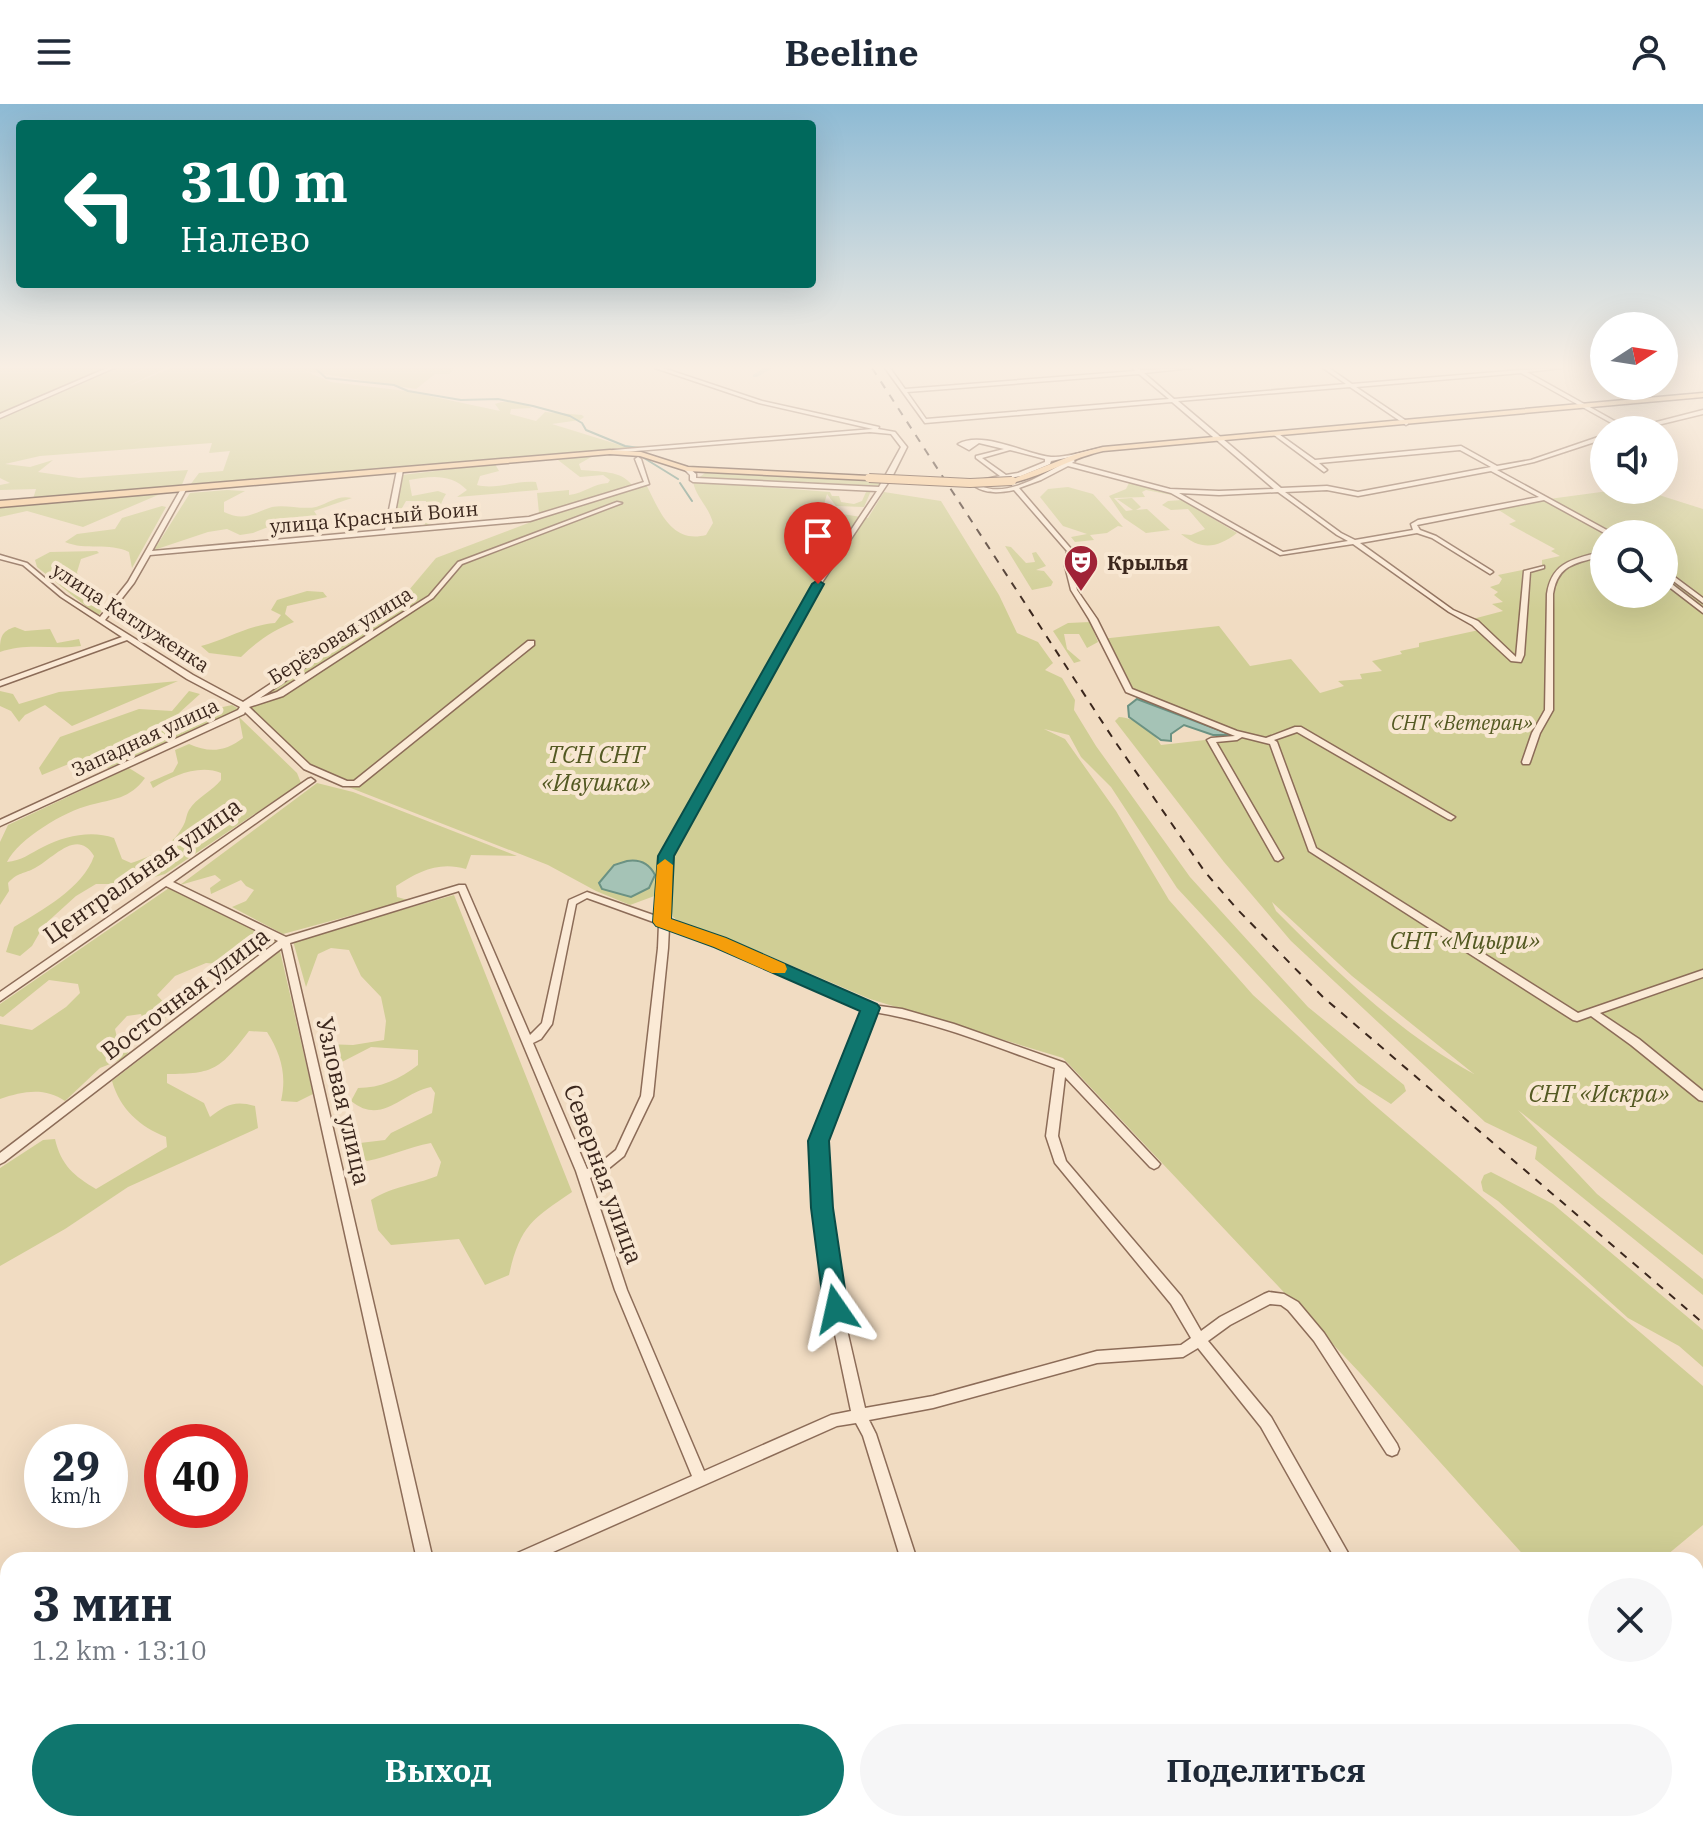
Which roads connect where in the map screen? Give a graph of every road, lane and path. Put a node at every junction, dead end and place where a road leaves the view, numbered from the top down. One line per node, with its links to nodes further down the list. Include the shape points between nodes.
1 (651, 449): 13 (street)
2 (675, 449): 17 (street, via 664,452)
3 (903, 449): 26 (street)
4 (1009, 449): 24 (street, via 977,458)
5 (1013, 449): 14 (street)
6 (1103, 449): 7 (main road); 14 (street); 18 (street); 24 (main road, via 1073,455)
7 (1107, 449)
8 (1230, 449): 27 (street)
9 (1296, 449): 16 (street)
10 (1454, 449): 16 (street)
11 (1462, 449): 19 (street)
12 (1569, 449): 19 (street)
13 (610, 452): 17 (main road, via 641,454); 20 (main road)
14 (1049, 458): 24 (street)
15 (638, 459): 34 (street, улица Красный Воин, via 647,483 538,518)
16 (1314, 462): 21 (street)
17 (663, 463): 22 (main road)
18 (1068, 464): 24 (street, via 1039,480); 28 (street)
19 (1494, 468): 27 (street, via 1358,494 1327,488); 29 (street)
20 (400, 470): 25 (main road); 34 (street)
21 (1324, 470)
22 (691, 475): 23 (street); 24 (main road, bridge, via 712,471); 26 (street)
23 (685, 482)
24 (1011, 482): 51 (street, via 1070,551 1074,590 1134,694)
25 (184, 488): 31 (main road); 36 (street)
26 (881, 489): 60 (street, via 818,584 669,850)
27 (1279, 490): 28 (street); 35 (street)
28 (1170, 491): 35 (street, via 1282,554)
29 (1544, 498): 32 (street); 33 (street, via 1418,522)
30 (619, 503): 50 (street, Берёзовая улица, via 460,563 421,603 280,694)
31 (0, 504)
32 (1590, 524)
33 (1417, 531): 35 (street); 40 (street)
34 (388, 532): 36 (street, улица Красный Воин)
35 (1355, 542): 39 (street, via 1475,623 1518,660 1527,571)
36 (147, 553): 46 (street)
37 (0, 557): 46 (street, улица Катлуженка, via 25,564)
38 (1590, 558): 53 (street, via 1553,575 1549,710)
39 (1542, 567)
40 (1490, 572)
41 (1678, 582): 43 (street)
42 (1678, 591): 44 (street)
43 (1702, 600)
44 (1703, 611)
45 (374, 618): 50 (street, Западная улица)
46 (101, 621): 47 (street, улица Катлуженка)
47 (127, 638): 49 (street); 50 (street, улица Катлуженка)
48 (531, 643): 50 (street, улица Катлуженка, via 356,784 299,762)
49 (0, 684)
50 (244, 706): 56 (street, Западная улица, via 241,712)
51 (1240, 735): 52 (street); 57 (street, via 1211,740)
52 (1269, 739): 55 (street, via 1298,729); 65 (street, via 1277,747 1312,849 1577,1017)
53 (1526, 762)
54 (311, 781): 58 (street, Центральная улица)
55 (1451, 817)
56 (1, 825)
57 (1278, 858)
58 (166, 882): 61 (street); 63 (street, Центральная улица)
59 (462, 887): 61 (street, Восточная улица); 66 (street, Северная улица)
60 (662, 922): 64 (street); 66 (street, via 592,895 574,899 547,1024); 71 (street, via 645,1104 616,1158)
61 (285, 941): 69 (street, Восточная улица); 76 (street, Узловая улица)
62 (1703, 973): 65 (street)
63 (0, 997)
64 (870, 1008): 67 (street, via 950,1027); 73 (street, via 818,1150 830,1282)
65 (1592, 1012): 68 (street)
66 (527, 1041): 71 (street, Северная улица)
67 (1061, 1066): 70 (street); 72 (street, via 1052,1136 1061,1163 1176,1300)
68 (1703, 1097)
69 (0, 1159)
70 (1154, 1164)
71 (584, 1176): 75 (street, Северная улица, via 621,1290)
72 (1199, 1340): 73 (street, via 1183,1351 1097,1357 933,1402); 74 (street, via 1269,1298 1284,1300 1319,1337); 79 (street, via 1266,1422)
73 (859, 1414): 75 (street); 78 (street)
74 (1392, 1449)
75 (700, 1478): 77 (street)
76 (423, 1552)
77 (536, 1552)
78 (906, 1552)
79 (1339, 1552)

